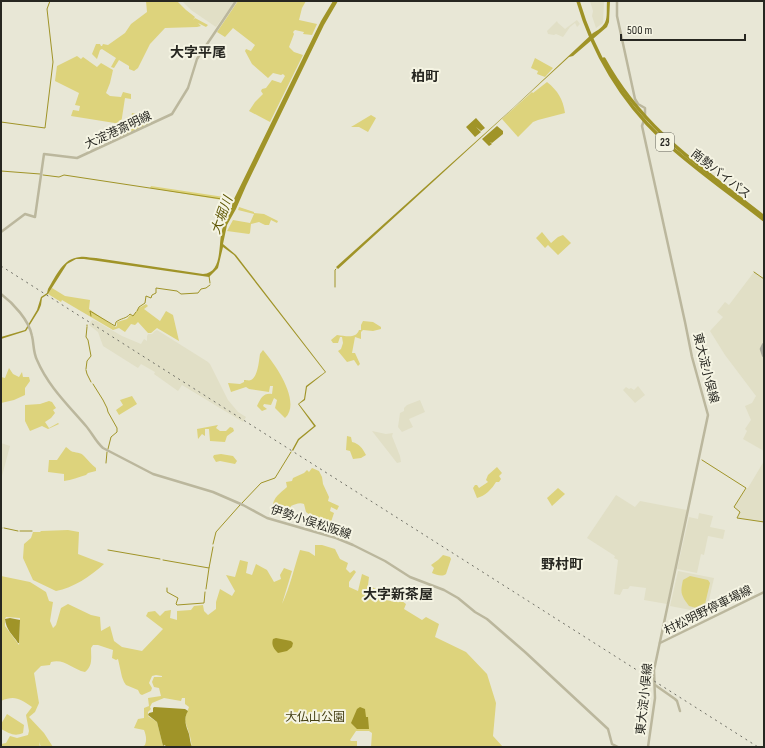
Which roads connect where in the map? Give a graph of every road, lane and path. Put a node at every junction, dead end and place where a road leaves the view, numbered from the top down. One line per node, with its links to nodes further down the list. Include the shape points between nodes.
1 (236, 1): 7 (main road, 大淀港斎明線, via 197,59 188,88 172,114 77,158 44,154 35,217 25,214)
2 (580, 1): 4 (highway, 南勢バイパス / 23, via 593,38 616,80)
3 (616, 1): 4 (main road, 東大淀小俣線, via 635,99 645,108)
4 (644, 119): 5 (highway, 南勢バイパス / 23); 6 (highway, 南勢バイパス / 23, via 682,157); 10 (main road, 東大淀小俣線, via 642,127 692,357 708,415)
5 (764, 216)
6 (764, 220)
7 (1, 232)
8 (1, 294): 13 (main road, 伊勢小俣松阪線, via 14,304 32,334 37,360 51,385 103,448 153,474 213,492 267,518 353,545 410,577 458,598 490,621 556,680 608,729 613,745)
9 (764, 592): 10 (main road, 村松明野停車場線)
10 (660, 644): 11 (main road, 東大淀小俣線, via 654,670)
11 (655, 685): 12 (main road, via 677,701); 14 (main road, 東大淀小俣線)
12 (680, 711)
13 (618, 747)
14 (648, 747)

